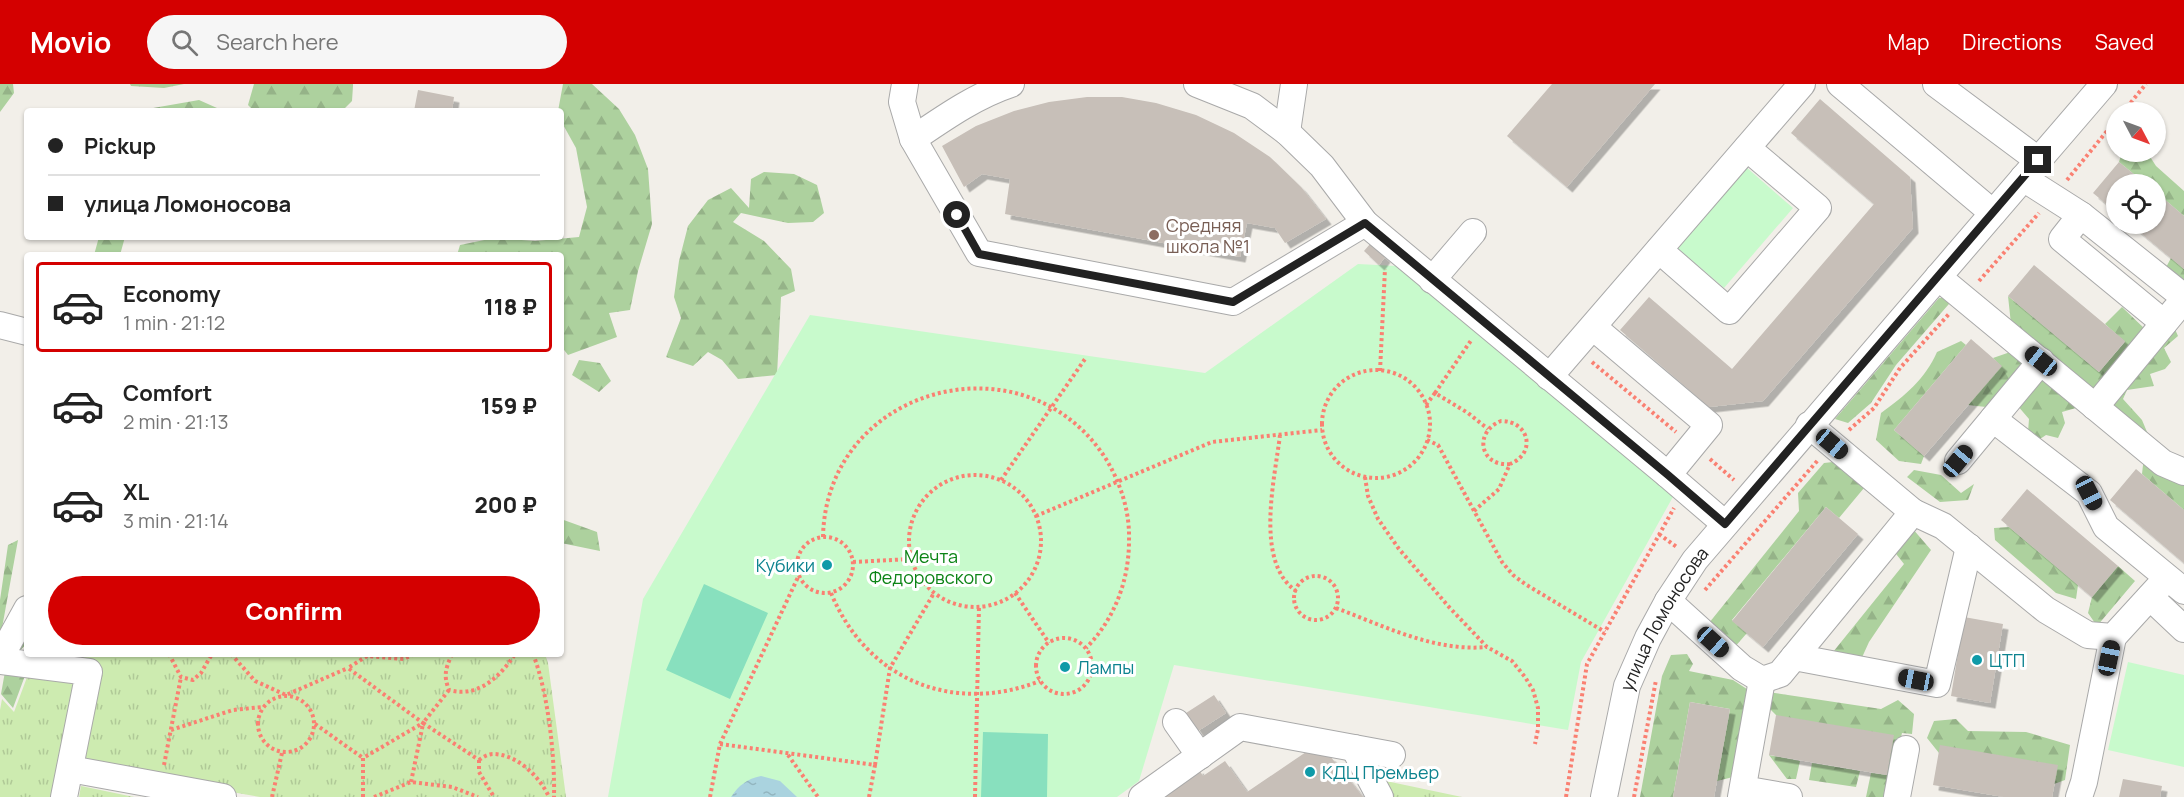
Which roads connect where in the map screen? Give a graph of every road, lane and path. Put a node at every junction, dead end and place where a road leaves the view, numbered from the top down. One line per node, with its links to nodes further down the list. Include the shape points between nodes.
1 (905, 84): 12 (street, via 902,102)
2 (1011, 84): 12 (street, via 951,112)
3 (1197, 84): 11 (street, via 1252,106)
4 (1294, 84): 11 (street)
5 (1802, 84): 13 (street)
6 (1840, 84): 15 (street)
7 (1936, 84): 14 (street)
8 (2104, 84): 14 (street, улица Ломоносова)
9 (2146, 84): 10 (path)
10 (2131, 102)
11 (1287, 132): 17 (street, via 1322,166)
12 (913, 139): 17 (street, via 979,254 1221,300 1233,302)
13 (1747, 148): 19 (street); 19 (street, via 1818,208 1729,311)
14 (2031, 169): 15 (street, улица Ломоносова); 16 (street)
15 (1992, 213): 21 (street, улица Ломоносова)
16 (2081, 215): 23 (street); 25 (street, via 2062,238)
17 (1365, 223): 22 (street)
18 (1473, 232): 22 (street)
19 (1659, 250): 27 (street)
20 (1385, 266): 31 (path)
21 (1938, 276): 30 (street); 38 (street, улица Ломоносова)
22 (1432, 280): 24 (street)
23 (2184, 298): 25 (street)
24 (1484, 323): 32 (street); 33 (path)
25 (2164, 323): 35 (street)
26 (0, 326): 28 (street)
27 (1593, 327): 32 (street); 49 (street, via 1709,425)
28 (24, 331)
29 (1085, 359): 36 (path)
30 (2041, 361): 35 (street); 37 (street)
31 (1380, 371): 34 (path, via 1402,376); 40 (path, via 1357,373 1332,392 1325,405)
32 (1549, 377): 49 (street)
33 (1435, 393): 34 (path); 39 (path)
34 (1426, 405): 42 (path, via 1430,428)
35 (2096, 407): 45 (street, via 2163,463)
36 (1052, 408): 47 (path); 48 (path, via 1084,432); 54 (path, via 1026,396 981,388 935,393 893,412 858,442 845,461 827,503)
37 (1993, 419): 43 (street); 59 (street, via 2089,493 2106,527)
38 (1809, 425): 51 (street); 53 (street, улица Ломоносова)
39 (1488, 429): 44 (path, via 1483,440 1486,454 1497,463); 44 (path, via 1501,421 1522,428 1526,449)
40 (1322, 430): 41 (path); 46 (path, via 1337,463)
41 (1280, 435): 48 (path, via 1212,442); 60 (path, via 1272,500 1272,552 1279,573)
42 (1427, 440): 46 (path, via 1408,467 1387,477); 50 (path, via 1438,445)
43 (1958, 461)
44 (1510, 464): 50 (path, via 1499,489)
45 (2184, 472)
46 (1365, 477): 73 (path, via 1378,519 1399,549)
47 (1002, 480): 52 (path, via 1016,488); 56 (path, via 978,474 938,485 913,518 909,538)
48 (1118, 482): 52 (path); 74 (path, via 1130,534 1125,580 1107,622)
49 (1677, 483): 53 (street); 70 (path, via 1679,499)
50 (1474, 511): 70 (path, via 1513,575)
51 (1913, 512): 55 (street, via 1943,526); 84 (street)
52 (1036, 516): 63 (path, via 1042,543 1038,564)
53 (1725, 524): 65 (street, улица Ломоносова)
54 (823, 537): 57 (path, via 841,542); 58 (path, via 800,551)
55 (1969, 547): 71 (street, via 2046,610 2088,634); 84 (street, via 1937,684)
56 (911, 559): 57 (path); 62 (path, via 920,578)
57 (853, 562): 61 (path, via 847,583)
58 (799, 575): 61 (path, via 814,591); 99 (path)
59 (2176, 585): 64 (street)
60 (1296, 591): 67 (path, via 1296,606 1305,617 1326,618); 67 (path, via 1310,577 1324,578 1338,594)
61 (831, 593): 87 (path, via 853,634)
62 (934, 593): 66 (path, via 952,603); 87 (path)
63 (1015, 593): 66 (path, via 993,605); 72 (path)
64 (2150, 597): 69 (street); 71 (street)
65 (1668, 601): 89 (street, via 1742,668); 130 (street, улица Ломоносова, via 1627,686)
66 (979, 606): 93 (path)
67 (1336, 608): 73 (path, via 1446,647)
68 (24, 615): 85 (street)
69 (2184, 629)
70 (1605, 632): 129 (path, via 1587,664)
71 (2114, 638): 133 (street)
72 (1049, 643): 74 (path, via 1072,639); 90 (path, via 1036,661)
73 (1487, 646): 100 (path, via 1512,661 1533,690 1538,708)
74 (1086, 648): 90 (path, via 1093,666 1080,690 1071,694 1053,692)
75 (170, 657): 88 (path)
76 (210, 657): 88 (path, via 193,680)
77 (234, 657): 92 (path, via 255,681)
78 (365, 657): 86 (path)
79 (379, 657): 80 (path)
80 (408, 657)
81 (451, 657): 91 (path, via 445,669)
82 (513, 657): 91 (path, via 503,673 481,688 459,693)
83 (534, 657): 122 (path, via 547,717)
84 (1794, 657): 89 (street, via 1780,674)
85 (0, 660): 110 (street, via 89,672)
86 (348, 668): 92 (path); 96 (path)
87 (890, 668): 93 (path, via 926,687); 109 (path)
88 (181, 678): 98 (path)
89 (1762, 680): 113 (street)
90 (1040, 681): 93 (path, via 1017,690)
91 (449, 690): 96 (path)
92 (286, 695): 94 (path); 97 (path, via 309,707)
93 (977, 695): 126 (path)
94 (263, 707): 98 (path, via 233,710); 103 (path, via 257,726 259,735 272,750)
95 (1176, 722): 106 (street)
96 (423, 723): 107 (path); 108 (path); 111 (path)
97 (314, 724): 103 (path, via 313,734 301,749); 107 (path)
98 (170, 730): 112 (path)
99 (720, 744): 104 (path); 123 (path)
100 (1536, 744)
101 (1354, 748): 105 (street); 106 (street, via 1240,727); 128 (street)
102 (1906, 749): 132 (street)
103 (282, 753): 116 (path)
104 (788, 754): 109 (path); 124 (path)
105 (1392, 755)
106 (1200, 756): 127 (street)
107 (363, 758): 117 (path)
108 (479, 760): 120 (path, via 478,772); 121 (path, via 491,754 524,766 542,783)
109 (874, 765): 125 (path)
110 (70, 769): 112 (street); 114 (street)
111 (411, 782): 118 (path); 119 (path, via 452,787)
112 (159, 785): 115 (street)
113 (1742, 793): 131 (street)
114 (64, 797)
115 (223, 797)
116 (272, 797)
117 (363, 797)
118 (374, 797)
119 (478, 797)
120 (494, 797)
121 (549, 797)
122 (554, 797)
123 (710, 797)
124 (818, 797)
125 (869, 797)
126 (975, 797)
127 (1142, 797)
128 (1380, 797)
129 (1566, 797)
130 (1604, 797)
131 (1789, 797)
132 (1897, 797)
133 (2079, 797)

